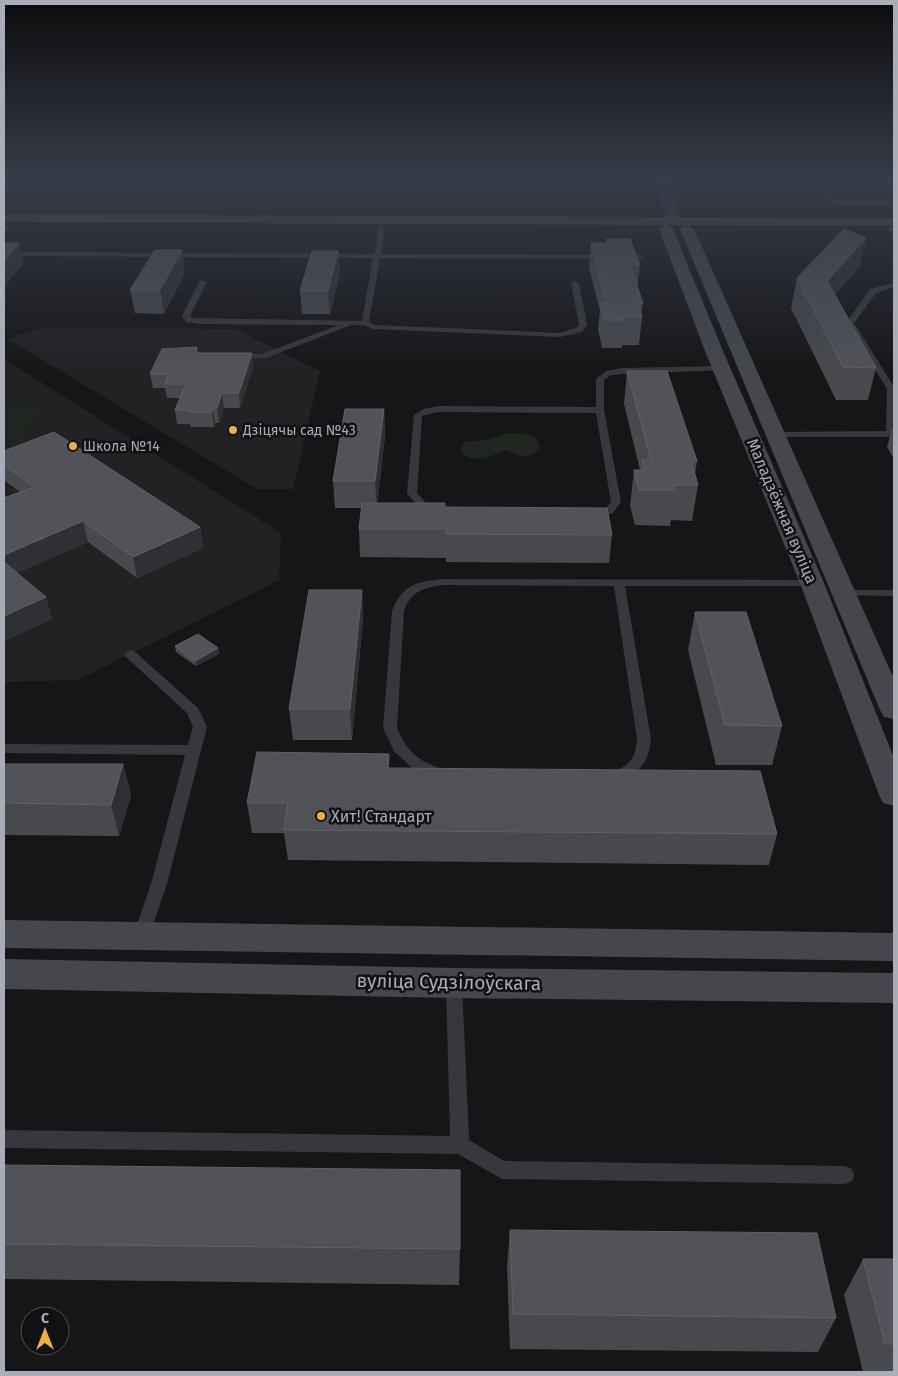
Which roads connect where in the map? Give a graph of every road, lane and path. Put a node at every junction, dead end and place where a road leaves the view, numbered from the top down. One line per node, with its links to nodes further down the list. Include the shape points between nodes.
1 (380, 244): 5 (lane)
2 (682, 244): 13 (main road, Маладзёжная вуліца)
3 (685, 244): 17 (main road, Маладзёжная вуліца)
4 (4, 254): 5 (lane)
5 (378, 256): 6 (lane); 11 (lane)
6 (640, 257)
7 (203, 282): 10 (lane, via 186,316 189,320)
8 (575, 283): 11 (lane, via 583,326 570,334 373,327)
9 (894, 285): 14 (lane, via 873,291 850,323 891,389)
10 (354, 322): 11 (lane); 12 (lane, via 263,356)
11 (365, 322)
12 (232, 356)
13 (722, 368): 15 (lane, via 610,373 600,379); 21 (main road, Маладзёжная вуліца)
14 (892, 402): 16 (lane)
15 (600, 410): 18 (lane, via 438,409 418,415 412,494 422,505); 19 (lane, via 616,502 608,511)
16 (893, 434): 17 (lane)
17 (776, 435): 22 (main road, Маладзёжная вуліца)
18 (447, 514)
19 (581, 517)
20 (619, 583): 21 (lane); 28 (lane, via 443,582 417,585 402,597 398,611 390,728 399,748 418,766); 29 (lane, via 644,739 642,757 628,772)
21 (812, 583): 30 (main road, Маладзёжная вуліца)
22 (843, 593): 23 (lane); 25 (main road, Маладзёжная вуліца)
23 (894, 594)
24 (130, 654): 27 (lane, via 193,710 200,726)
25 (894, 710)
26 (4, 750): 27 (lane)
27 (193, 750): 32 (lane, via 159,884)
28 (456, 775)
29 (602, 776)
30 (894, 794)
31 (4, 934): 32 (main road)
32 (141, 936): 33 (main road)
33 (894, 947)
34 (4, 974): 35 (main road, вуліца Судзілоўскага)
35 (454, 983): 36 (main road, вуліца Судзілоўскага); 38 (lane)
36 (894, 988)
37 (4, 1139): 38 (lane)
38 (460, 1145): 39 (lane, via 502,1170)
39 (845, 1176)

